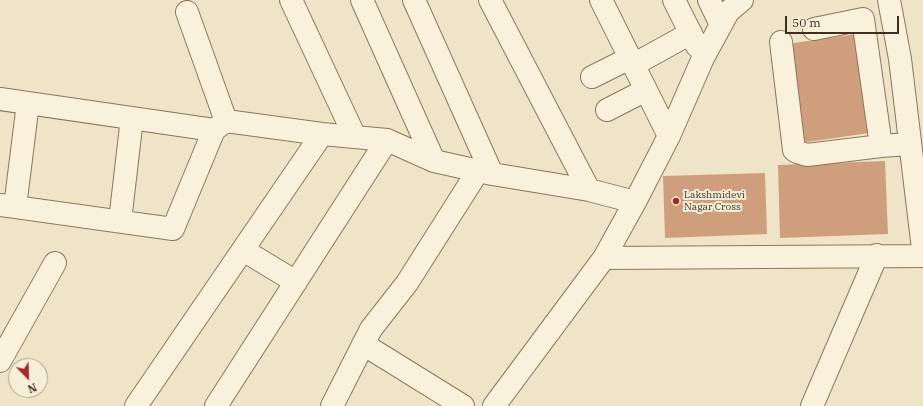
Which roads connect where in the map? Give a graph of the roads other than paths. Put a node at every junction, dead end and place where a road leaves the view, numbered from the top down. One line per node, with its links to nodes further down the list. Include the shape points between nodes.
1 (291, 0): 27 (street)
2 (362, 0): 31 (street)
3 (414, 0): 32 (street)
4 (490, 0): 33 (street)
5 (601, 0): 17 (street)
6 (674, 0): 14 (street)
7 (709, 0): 12 (street)
8 (742, 0): 12 (street, via 728,12)
9 (890, 8): 11 (street); 29 (street, via 900,59)
10 (187, 12): 24 (street)
11 (863, 19): 13 (street); 30 (street)
12 (721, 25): 16 (street)
13 (814, 29)
14 (691, 33): 16 (street); 17 (street)
15 (781, 42): 30 (street, via 794,150 807,155)
16 (703, 58): 26 (street)
17 (632, 62): 18 (street); 19 (street)
18 (592, 77)
19 (646, 90): 22 (street); 26 (street)
20 (0, 99): 21 (street)
21 (28, 103): 23 (street); 35 (street)
22 (607, 110)
23 (132, 118): 24 (street); 36 (street)
24 (220, 125): 25 (street); 36 (street, via 172,229)
25 (322, 134): 27 (street); 38 (street)
26 (669, 136): 34 (street)
27 (355, 137): 28 (street)
28 (387, 140): 31 (street); 43 (street)
29 (910, 144): 30 (street); 37 (street)
30 (880, 146)
31 (434, 161): 32 (street)
32 (485, 172): 33 (street); 44 (street, via 407,283 371,329)
33 (589, 190): 34 (street)
34 (635, 202): 41 (street)
35 (7, 206): 36 (street)
36 (120, 222)
37 (923, 249)
38 (243, 250): 43 (street); 46 (street)
39 (877, 256): 40 (street); 41 (street); 51 (street)
40 (923, 256)
41 (604, 258): 50 (street)
42 (55, 263): 45 (street)
43 (296, 282): 47 (street)
44 (363, 344): 48 (street); 49 (street)
45 (2, 353)
46 (136, 406)
47 (216, 406)
48 (332, 406)
49 (463, 406)
50 (494, 406)
51 (812, 406)

